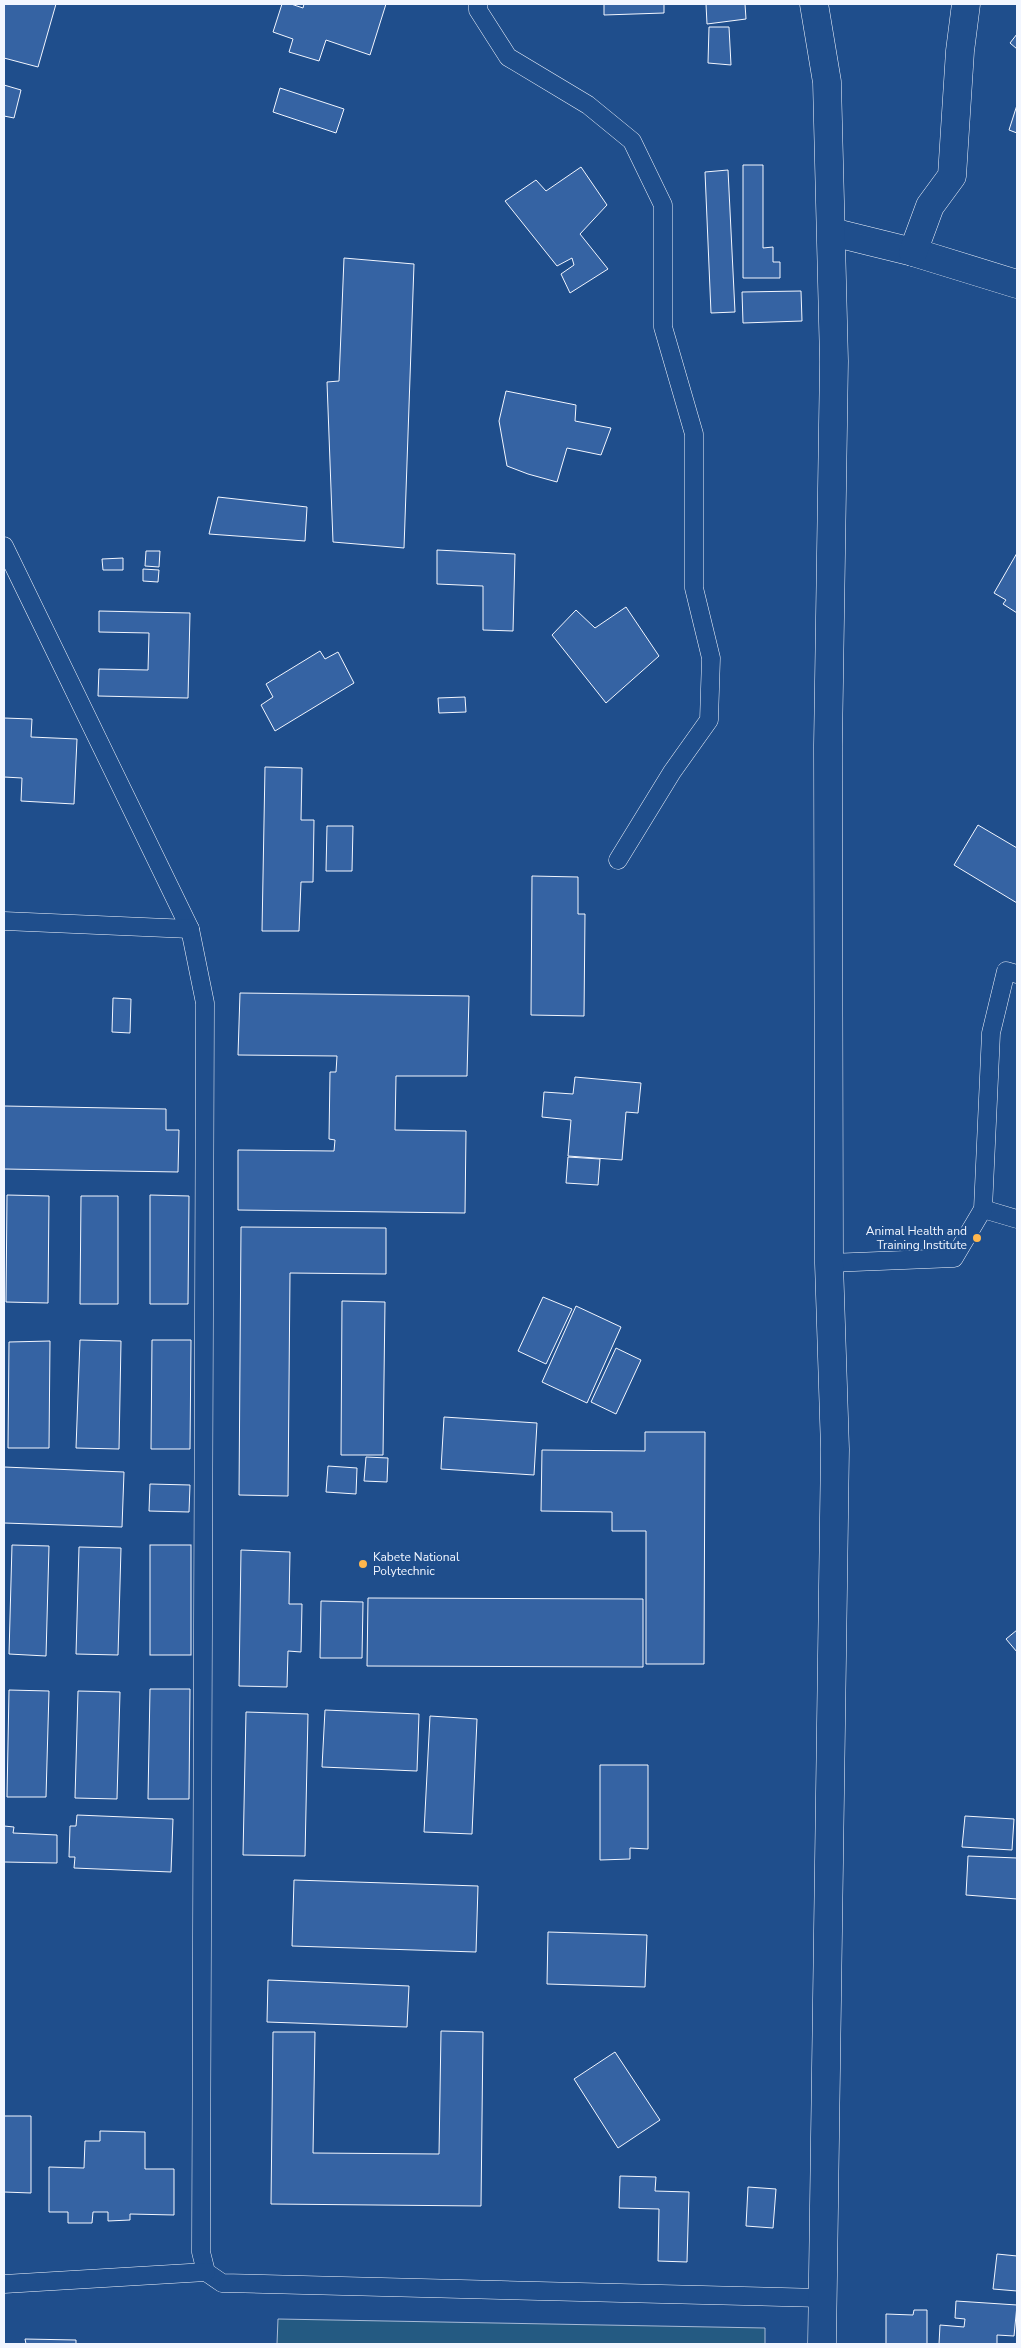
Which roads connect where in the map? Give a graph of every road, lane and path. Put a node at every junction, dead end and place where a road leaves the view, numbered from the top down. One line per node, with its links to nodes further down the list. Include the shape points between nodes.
1 (478, 4): 8 (lane, via 478,10 508,57 588,105 632,141 663,205 663,327 694,434 694,588 711,658 709,720 672,772)
2 (814, 4): 4 (street, via 827,82)
3 (966, 4): 5 (street, via 952,176 930,206)
4 (832, 232): 5 (street); 14 (street, via 834,362 828,746)
5 (913, 252): 6 (street)
6 (1017, 284)
7 (4, 546): 10 (lane)
8 (618, 860)
9 (4, 921): 10 (lane)
10 (190, 930): 15 (lane, via 205,1003 201,2252)
11 (1017, 974): 12 (lane, via 1006,971 991,1033)
12 (983, 1209): 13 (lane); 14 (lane, via 954,1258)
13 (1017, 1219)
14 (828, 1263): 17 (street, via 835,1449)
15 (206, 2272): 16 (lane); 17 (lane, via 222,2283)
16 (4, 2284)
17 (822, 2298): 18 (street)
18 (822, 2344)

